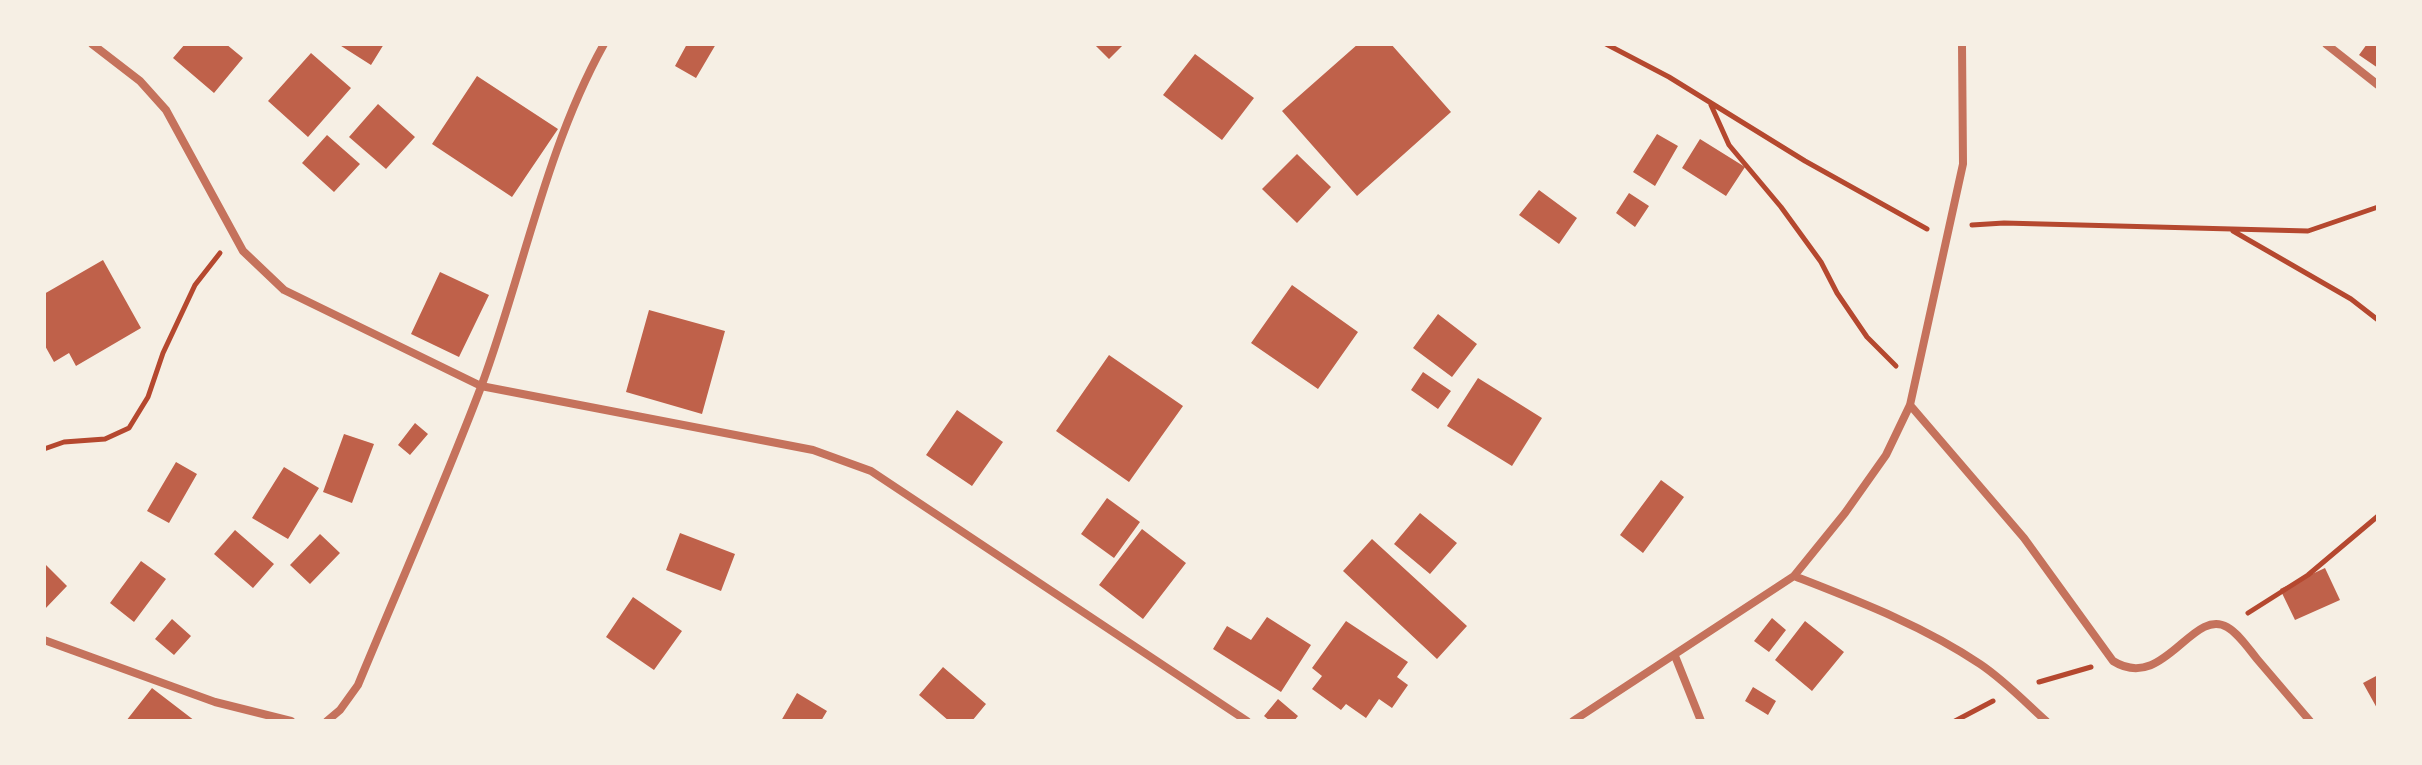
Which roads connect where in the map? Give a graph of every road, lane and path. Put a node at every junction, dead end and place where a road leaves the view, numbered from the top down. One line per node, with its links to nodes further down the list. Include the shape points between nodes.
1 (92, 44): 10 (street, via 140,81 166,110)
2 (604, 44): 14 (street, via 554,163)
3 (1606, 44): 7 (path)
4 (1962, 44): 11 (street, via 1963,164)
5 (2326, 44): 6 (street)
6 (2378, 85)
7 (1710, 103): 11 (path, via 1805,161); 13 (path, via 1729,145 1813,251 1867,337)
8 (2378, 207): 9 (path, via 2308,231)
9 (2232, 230): 11 (path, via 1983,223); 12 (path)
10 (234, 235): 14 (street, via 243,251 284,290); 16 (path, via 195,285 148,397 129,428 105,439)
11 (1947, 235): 13 (street)
12 (2378, 320)
13 (1914, 383): 15 (street)
14 (481, 386): 25 (street, via 358,685); 26 (street, via 813,450 871,471)
15 (1910, 405): 18 (street, via 1886,455); 22 (street, via 2024,538)
16 (44, 449)
17 (2378, 516): 19 (path, via 2308,575)
18 (1794, 576): 21 (street); 23 (street, via 1903,620 1982,665)
19 (2226, 627): 22 (street, via 2201,628 2166,658 2144,668 2127,670); 31 (street)
20 (44, 640): 24 (street, via 215,702)
21 (1675, 656): 27 (street); 28 (street)
22 (2113, 661): 23 (path)
23 (2012, 691): 29 (path); 30 (street)
24 (291, 721)
25 (327, 721)
26 (1247, 721)
27 (1573, 721)
28 (1701, 721)
29 (1955, 721)
30 (2046, 721)
31 (2310, 721)

